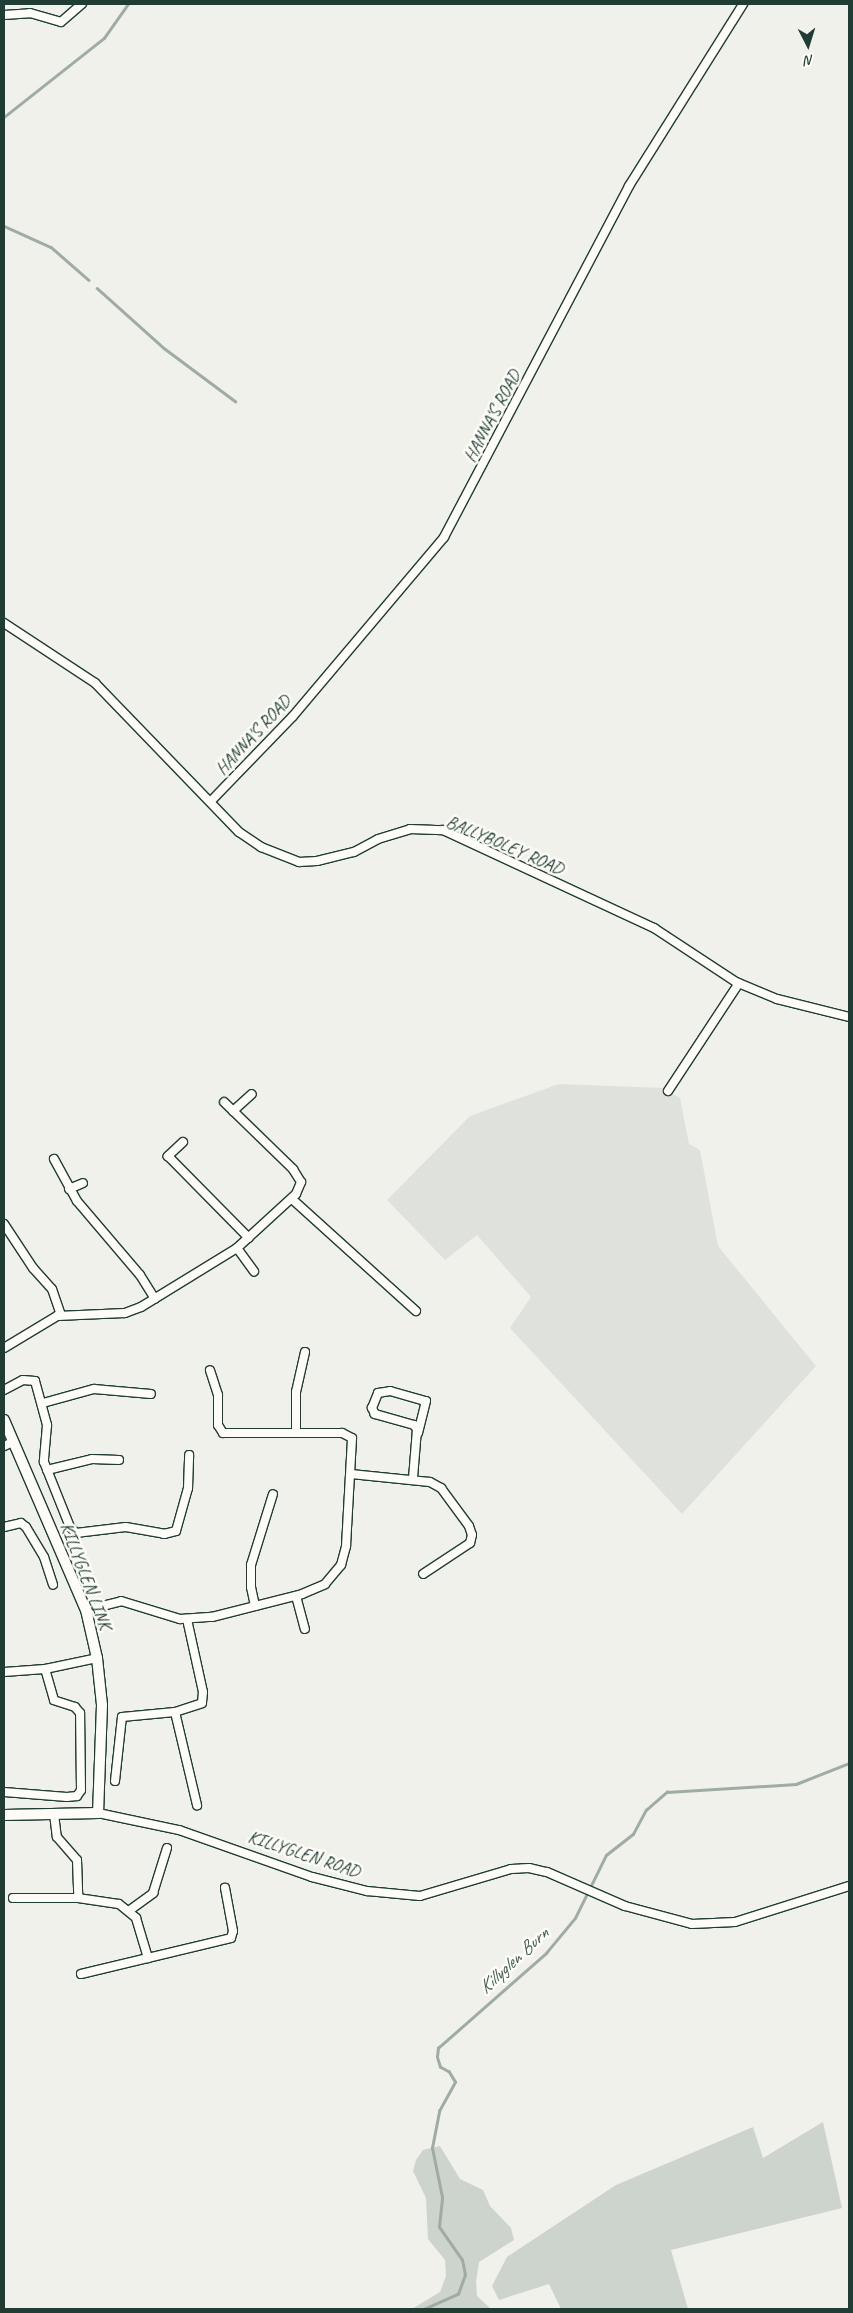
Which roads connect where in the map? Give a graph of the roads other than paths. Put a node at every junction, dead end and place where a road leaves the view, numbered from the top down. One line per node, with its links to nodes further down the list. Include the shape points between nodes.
1 (82, 4): 3 (street, via 61,22 30,13)
2 (743, 4): 5 (street, HANNA'S ROAD, via 630,186 444,537 293,716)
3 (4, 15)
4 (4, 623): 5 (street, BALLYBOLEY ROAD, via 95,682)
5 (212, 801): 6 (street, BALLYBOLEY ROAD, via 239,832 261,847 299,862 332,858 410,829 443,830 654,928)
6 (739, 984): 7 (street, BALLYBOLEY ROAD, via 777,999); 8 (street)
7 (849, 1017)
8 (668, 1091)
9 (252, 1094): 11 (street)
10 (224, 1102): 11 (street)
11 (234, 1111): 16 (street, via 293,1169 301,1182)
12 (183, 1142): 18 (street, via 168,1156)
13 (54, 1159): 15 (street)
14 (83, 1182): 15 (street)
15 (69, 1189): 21 (street, via 140,1275)
16 (292, 1199): 18 (street); 22 (street)
17 (4, 1224): 23 (street, via 33,1268 52,1289)
18 (249, 1238): 19 (street)
19 (237, 1248): 20 (street); 21 (street)
20 (254, 1271)
21 (155, 1299): 23 (street, via 124,1313)
22 (416, 1311)
23 (61, 1315): 24 (street, via 42,1322)
24 (4, 1348)
25 (304, 1352): 31 (street, via 296,1392)
26 (210, 1370): 31 (street, via 217,1392 218,1425 223,1433)
27 (4, 1390): 29 (street, via 31,1379 35,1381)
28 (151, 1394): 29 (street, via 94,1389)
29 (44, 1403): 36 (street)
30 (4, 1420): 33 (street, KILLYGLEN LINK)
31 (296, 1433): 37 (street, via 349,1435 353,1444)
32 (418, 1433): 32 (street, via 414,1425 374,1412 373,1399 378,1393 390,1391 426,1401); 38 (street)
33 (9, 1444): 45 (street, KILLYGLEN LINK)
34 (189, 1455): 36 (street, via 188,1488 180,1525 169,1534 126,1527 76,1533 70,1527)
35 (119, 1460): 36 (street, via 86,1460)
36 (47, 1470)
37 (351, 1474): 38 (street); 43 (street, via 341,1565 325,1584)
38 (412, 1478): 41 (street, via 441,1488 472,1535 468,1544)
39 (273, 1494): 44 (street, via 251,1565 250,1584)
40 (4, 1527): 42 (street, via 21,1523 26,1527 44,1557)
41 (423, 1574)
42 (53, 1585)
43 (296, 1596): 44 (street); 47 (street)
44 (255, 1606): 46 (street, via 212,1617)
45 (86, 1610): 46 (street, via 121,1601); 48 (street, KILLYGLEN LINK)
46 (187, 1619): 51 (street, via 204,1698 198,1706)
47 (305, 1628)
48 (97, 1658): 49 (street); 55 (street, KILLYGLEN LINK, via 102,1705)
49 (45, 1669): 50 (street); 53 (street, via 54,1700 74,1707 80,1713 81,1790 77,1796 67,1797)
50 (4, 1672)
51 (175, 1712): 52 (street, via 122,1717); 54 (street)
52 (115, 1781)
53 (4, 1792)
54 (197, 1805)
55 (98, 1813): 56 (street, KILLYGLEN ROAD); 59 (street, KILLYGLEN ROAD, via 179,1830 312,1877 376,1892 420,1896 521,1867 547,1872 595,1893 678,1922 707,1926 751,1918)
56 (54, 1814): 57 (street, KILLYGLEN ROAD); 62 (street, via 57,1837 77,1860)
57 (4, 1815)
58 (167, 1848): 63 (street, via 153,1893)
59 (849, 1886)
60 (225, 1888): 64 (street, via 233,1931 231,1938)
61 (13, 1898): 62 (street)
62 (78, 1898): 63 (street, via 112,1902)
63 (130, 1910): 64 (street, via 139,1926)
64 (148, 1958): 65 (street)
65 (82, 1974)

